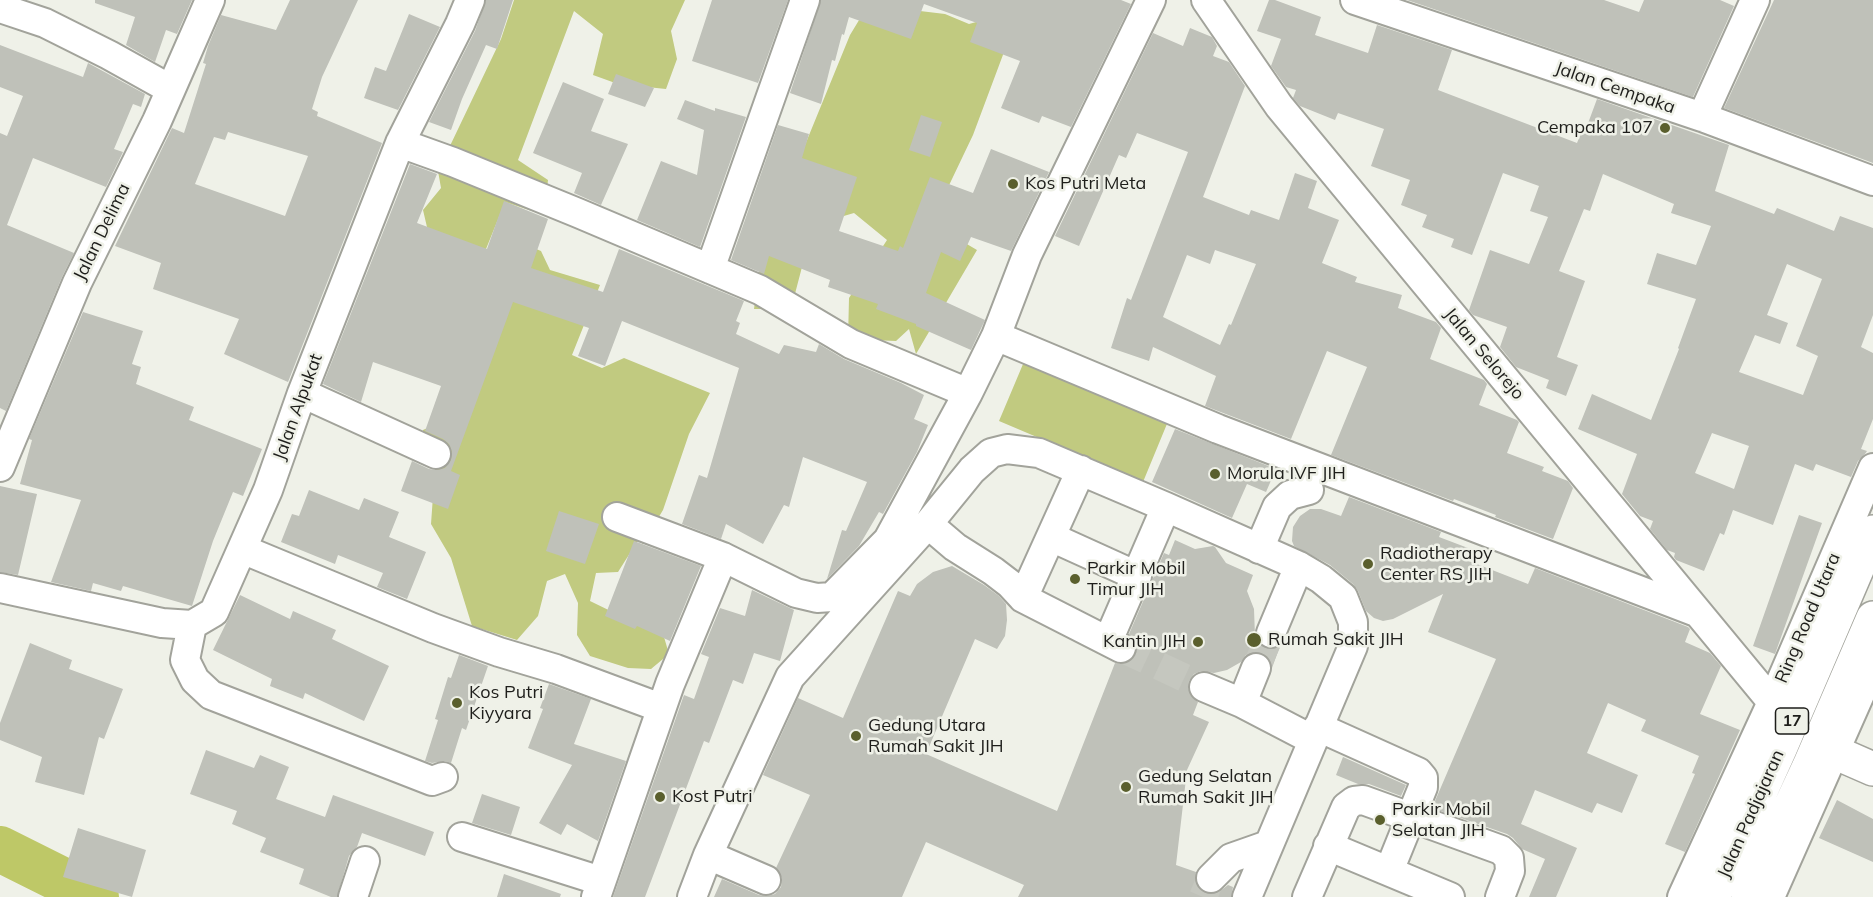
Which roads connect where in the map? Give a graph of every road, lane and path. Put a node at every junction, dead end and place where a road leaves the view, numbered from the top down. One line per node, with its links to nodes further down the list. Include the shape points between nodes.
1 (210, 0): 10 (street, Jalan Delima)
2 (470, 0): 12 (street, Jalan Alpukat)
3 (805, 0): 14 (street)
4 (1151, 0): 15 (street, via 1027,255)
5 (1206, 0): 36 (street, Jalan Selorejo, via 1279,106)
6 (1355, 0): 11 (street, Jalan Cempaka)
7 (1750, 2): 11 (street)
8 (0, 8): 9 (street)
9 (50, 11): 10 (street, via 109,55)
10 (170, 89): 18 (street, Jalan Delima)
11 (1702, 117): 13 (street, Jalan Cempaka)
12 (400, 143): 14 (street); 16 (street, Jalan Alpukat)
13 (1873, 181)
14 (710, 269): 17 (street, via 760,290 851,344)
15 (996, 336): 17 (street); 36 (street, via 1218,429)
16 (302, 393): 19 (street); 29 (street, Jalan Alpukat, via 268,490)
17 (968, 393): 31 (street, via 888,540 832,597 796,593)
18 (10, 415): 20 (street, Jalan Delima)
19 (436, 454)
20 (0, 467)
21 (1873, 468): 28 (street, Ring Road Utara)
22 (1081, 470): 24 (street); 26 (street, via 1039,453 1007,449 991,453); 27 (street)
23 (1309, 490): 30 (street, via 1290,495 1277,507)
24 (1166, 507): 30 (street); 33 (street)
25 (617, 517): 31 (street)
26 (928, 524): 35 (street, via 1010,584); 54 (street, via 790,677)
27 (1051, 537): 33 (street); 35 (street)
28 (1862, 537): 43 (street, Ring Road Utara); 67 (main road, Jalan Padjajaran / 17, via 1780,749)
29 (242, 549): 38 (street, Jalan Alpukat, via 214,612); 45 (street, via 433,628)
30 (1259, 549): 32 (street)
31 (723, 557): 45 (street)
32 (1299, 566): 39 (street); 46 (street, via 1343,597 1353,622 1353,646)
33 (1137, 576): 35 (street, via 1115,644)
34 (0, 588): 38 (street, via 162,623)
35 (1023, 598)
36 (1698, 613): 43 (street, Jalan Selorejo)
37 (1873, 618): 68 (main road, Jalan Padjajaran / 17)
38 (192, 625): 49 (street, via 185,660 195,680 211,695 432,781)
39 (1271, 633)
40 (1873, 665): 47 (street)
41 (1256, 668): 44 (street)
42 (1204, 687): 44 (street)
43 (1772, 702): 66 (street, Ring Road Utara)
44 (1242, 703): 46 (street)
45 (662, 708): 59 (street)
46 (1316, 734): 50 (street, via 1418,772 1423,787); 52 (street)
47 (1834, 752): 48 (main road); 69 (street)
48 (1873, 770)
49 (443, 777)
50 (1411, 817): 53 (street, via 1363,800 1354,801 1346,807); 56 (street); 65 (street, via 1501,850 1509,858 1510,870)
51 (462, 837): 59 (street)
52 (1268, 845): 57 (street, via 1232,858); 62 (street)
53 (1328, 846): 56 (street); 63 (street)
54 (708, 855): 58 (street); 61 (street)
55 (365, 861): 60 (street)
56 (1389, 871): 64 (street)
57 (1211, 878)
58 (766, 880)
59 (599, 889)
60 (353, 897)
61 (692, 897)
62 (1246, 897)
63 (1306, 897)
64 (1450, 897)
65 (1500, 897)
66 (1682, 897)
67 (1713, 897)
68 (1748, 897)
69 (1770, 897)

